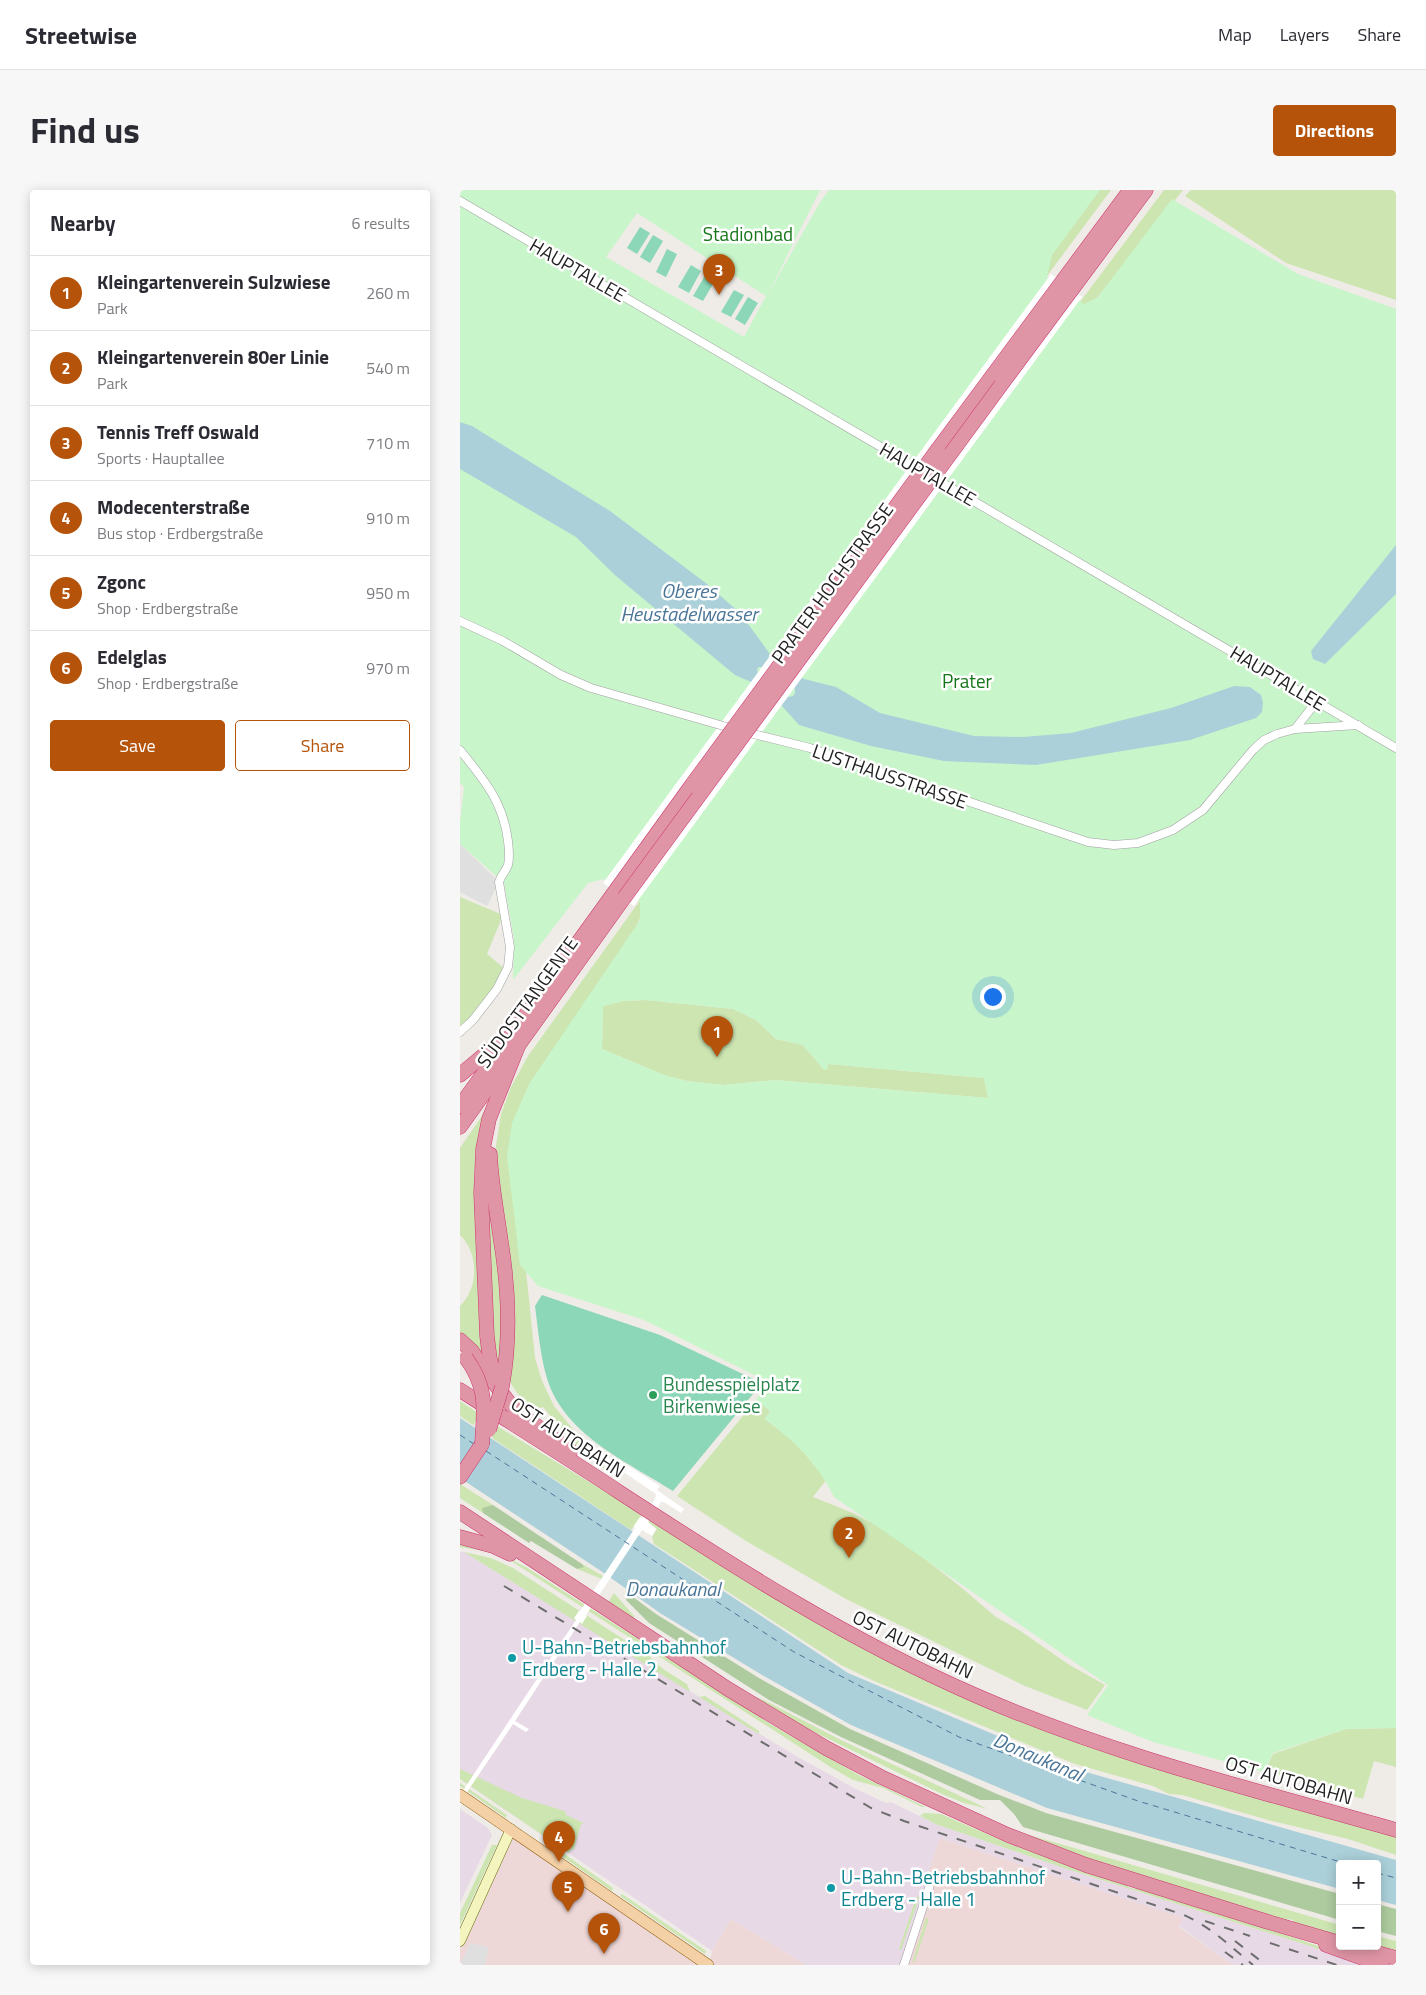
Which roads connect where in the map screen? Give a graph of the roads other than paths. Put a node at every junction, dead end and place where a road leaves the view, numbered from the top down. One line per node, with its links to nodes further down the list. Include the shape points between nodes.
1 (1130, 190): 4 (highway)
2 (1146, 190): 4 (highway)
3 (460, 201): 6 (street, HAUPTALLEE)
4 (1066, 285): 11 (highway, PRATER HOCHSTRASSE, bridge)
5 (460, 621): 8 (street, LUSTHAUSSTRASSE, via 591,688 810,748 1088,842 1138,843 1173,830 1203,810 1264,740)
6 (1317, 701): 7 (street, HAUPTALLEE); 8 (street)
7 (1358, 725): 8 (street, LUSTHAUSSTRASSE); 9 (street, HAUPTALLEE)
8 (1295, 729)
9 (1396, 748)
10 (460, 750): 13 (street, via 492,791 502,811 509,851 508,866 499,882 510,947 506,972 487,1002)
11 (619, 895): 12 (highway, SÜDOSTTANGENTE); 14 (highway, SÜDOSTTANGENTE)
12 (515, 1029): 15 (highway); 16 (highway); 17 (highway, SÜDOSTTANGENTE)
13 (460, 1032)
14 (519, 1044): 18 (highway); 19 (highway, SÜDOSTTANGENTE)
15 (460, 1066)
16 (460, 1075)
17 (460, 1106)
18 (495, 1108): 23 (highway, via 489,1119 483,1149 481,1193 487,1342); 24 (highway, bridge, via 490,1165 508,1304 506,1366 498,1403)
19 (460, 1127)
20 (460, 1340): 23 (highway, via 472,1351)
21 (463, 1354): 24 (highway, bridge, via 479,1380 484,1396)
22 (460, 1390): 25 (highway, OST AUTOBAHN)
23 (500, 1391): 25 (highway, via 520,1415 580,1457)
24 (482, 1444): 26 (highway)
25 (584, 1470): 33 (highway, OST AUTOBAHN, via 822,1620 976,1696 1136,1756)
26 (460, 1477)
27 (460, 1512): 30 (highway)
28 (460, 1518): 30 (highway)
29 (460, 1537): 30 (highway, via 493,1546 539,1570)
30 (546, 1569): 35 (highway, via 770,1715 881,1777 1008,1835 1086,1865)
31 (460, 1795): 32 (main road)
32 (511, 1829): 36 (street); 40 (main road)
33 (1396, 1830)
34 (929, 1888): 41 (street)
35 (1265, 1922): 37 (highway); 42 (highway)
36 (460, 1941)
37 (1336, 1942)
38 (1367, 1950): 39 (highway)
39 (1396, 1958)
40 (708, 1965)
41 (904, 1965)
42 (1382, 1965)

